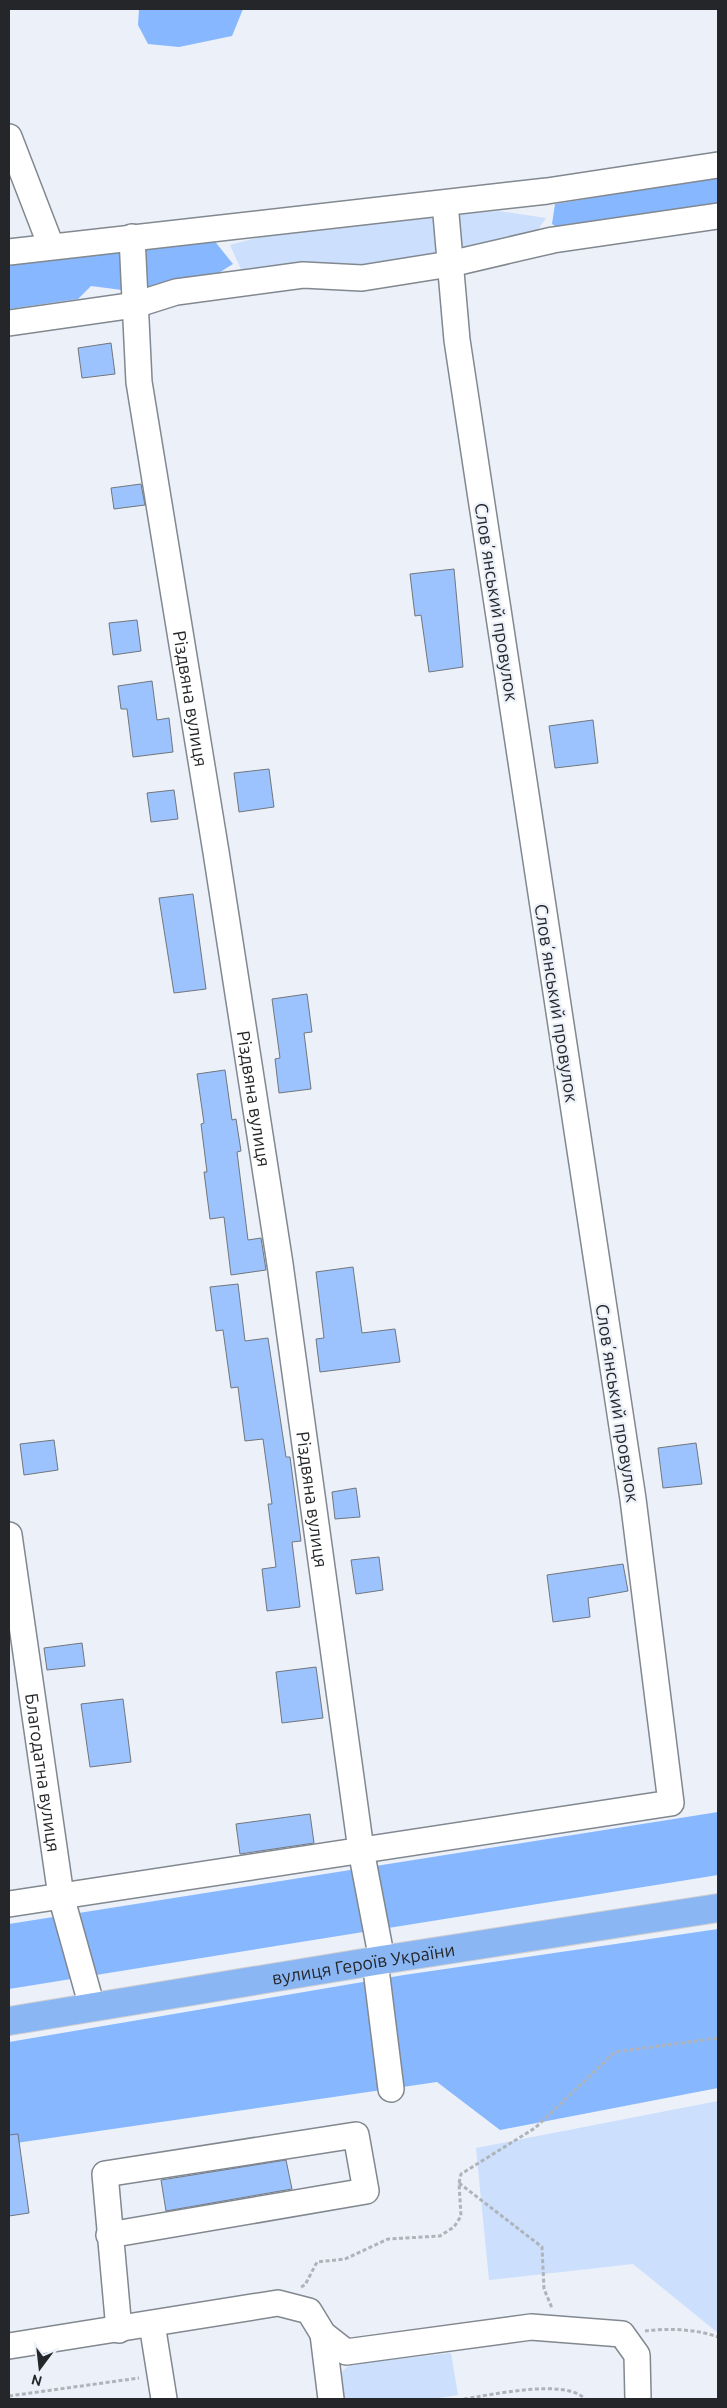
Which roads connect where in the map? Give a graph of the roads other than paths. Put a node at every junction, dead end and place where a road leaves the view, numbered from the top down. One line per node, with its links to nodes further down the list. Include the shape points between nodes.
1 (9, 137): 6 (street)
2 (718, 165): 3 (street, via 547,192)
3 (444, 202): 5 (street); 8 (street, Словʼянський провулок)
4 (718, 216): 8 (street, via 553,240)
5 (132, 237): 6 (street); 9 (street, Різдвяна вулиця)
6 (51, 246): 7 (street)
7 (9, 252)
8 (450, 264): 9 (street, via 362,278 303,276 176,292); 12 (street, Словʼянський провулок, via 457,340 633,1499 671,1802)
9 (135, 305): 10 (street); 12 (street, Різдвяна вулиця, via 139,382 280,1264)
10 (9, 323)
11 (9, 1535): 13 (street, Благодатна вулиця)
12 (361, 1850): 13 (street); 16 (street, Різдвяна вулиця)
13 (61, 1896): 14 (street); 17 (street, Благодатна вулиця)
14 (9, 1904)
15 (718, 1908): 16 (main road, вулиця Героїв України)
16 (379, 1960): 17 (main road, вулиця Героїв України); 19 (street, Різдвяна вулиця)
17 (92, 2007): 18 (main road, вулиця Героїв України)
18 (9, 2021)
19 (391, 2088)
20 (109, 2235): 20 (street, via 105,2174 356,2135 366,2191); 22 (street)
21 (152, 2324): 22 (street); 23 (street, via 278,2303 309,2312); 25 (street)
22 (119, 2330): 24 (street)
23 (323, 2334): 26 (street); 27 (street, via 346,2352 531,2327 622,2334 637,2355)
24 (9, 2346)
25 (164, 2399)
26 (331, 2399)
27 (638, 2399)

